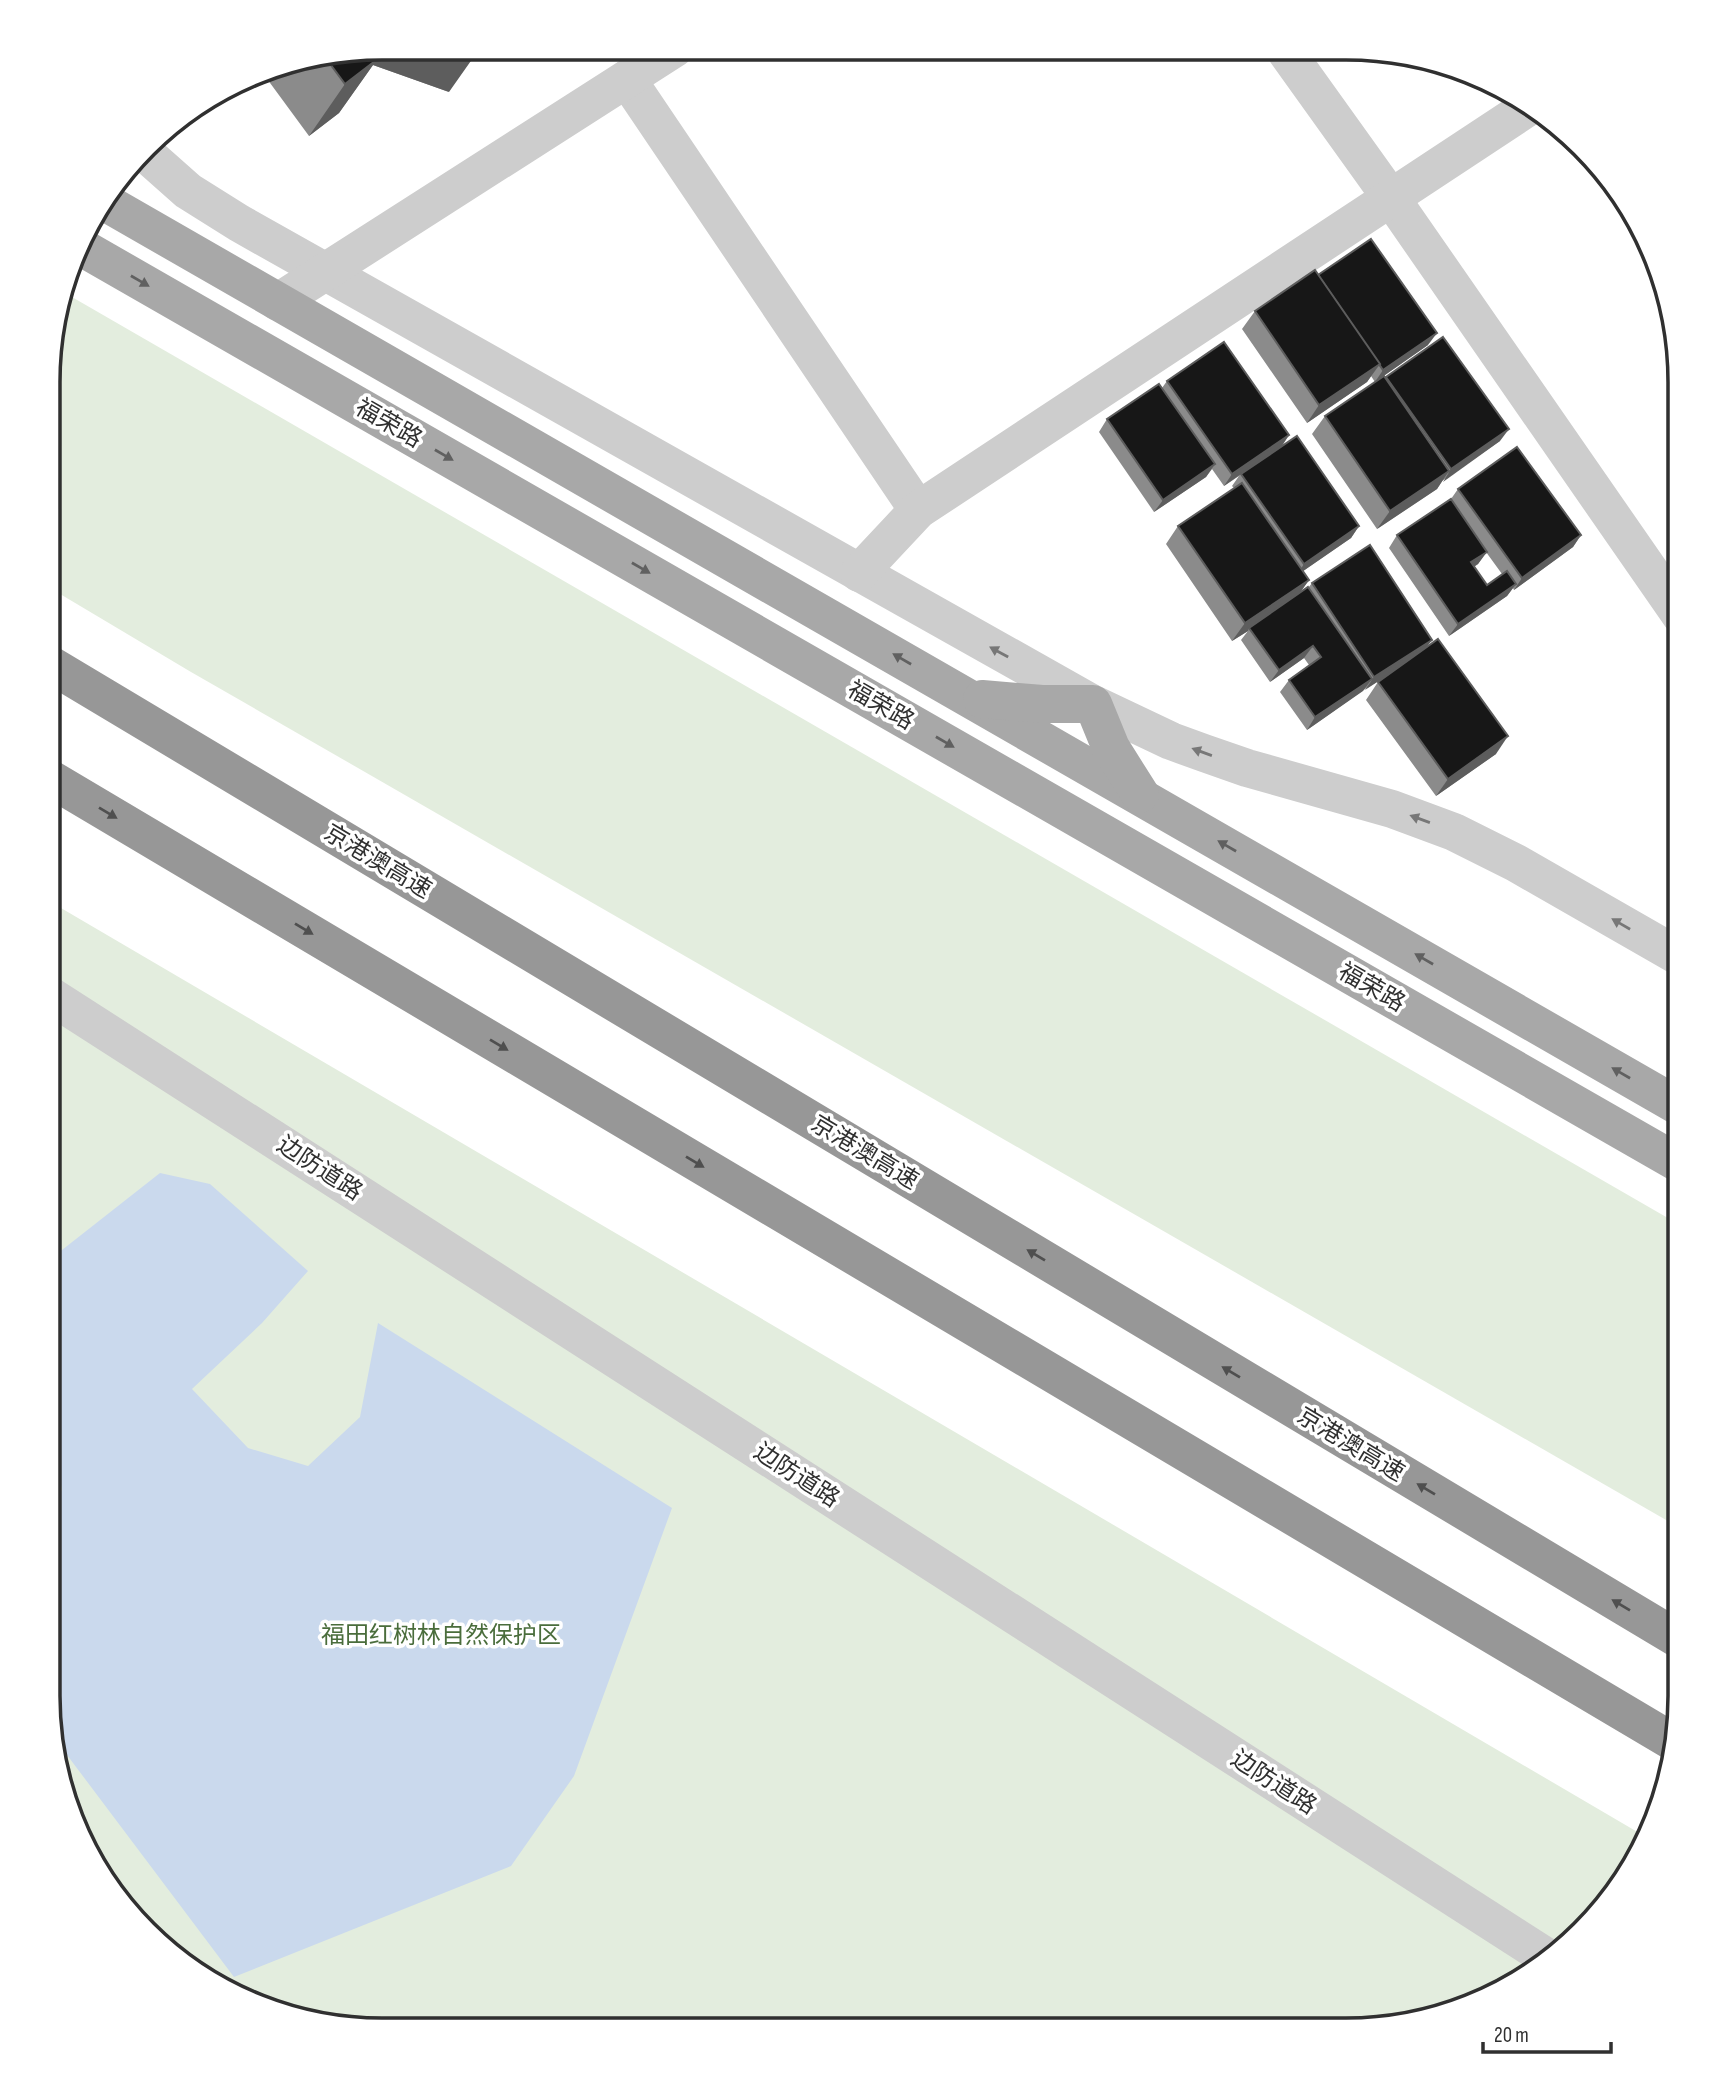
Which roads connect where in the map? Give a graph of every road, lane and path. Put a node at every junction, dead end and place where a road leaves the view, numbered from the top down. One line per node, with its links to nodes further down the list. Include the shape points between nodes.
1 (656, 60): 3 (street)
2 (1292, 60): 6 (street)
3 (627, 79): 9 (street); 11 (street)
4 (1521, 112): 6 (street)
5 (150, 158): 9 (street, via 187,191)
6 (1391, 198): 11 (street); 13 (street)
7 (112, 206): 10 (main road, 福荣路)
8 (87, 251): 22 (main road, 福荣路, one-way to 22)
9 (325, 271): 10 (street); 12 (street)
10 (278, 302): 15 (main road, 福荣路, one-way to 10)
11 (918, 510): 12 (street)
12 (859, 573): 16 (street, one-way to 12)
13 (1668, 597)
14 (60, 670): 23 (highway, 京港澳高速, one-way to 14)
15 (969, 698): 16 (main road); 18 (main road, 福荣路)
16 (1093, 704): 18 (main road, via 1111,748); 19 (street, one-way to 16, via 1454,832 1204,753)
17 (60, 785): 24 (highway, one-way to 24)
18 (1142, 797): 21 (main road, 福荣路, one-way to 18)
19 (1668, 950)
20 (60, 1002): 25 (street, 边防道路)
21 (1668, 1100)
22 (1668, 1157)
23 (1668, 1633)
24 (1666, 1738)
25 (1540, 1953)

